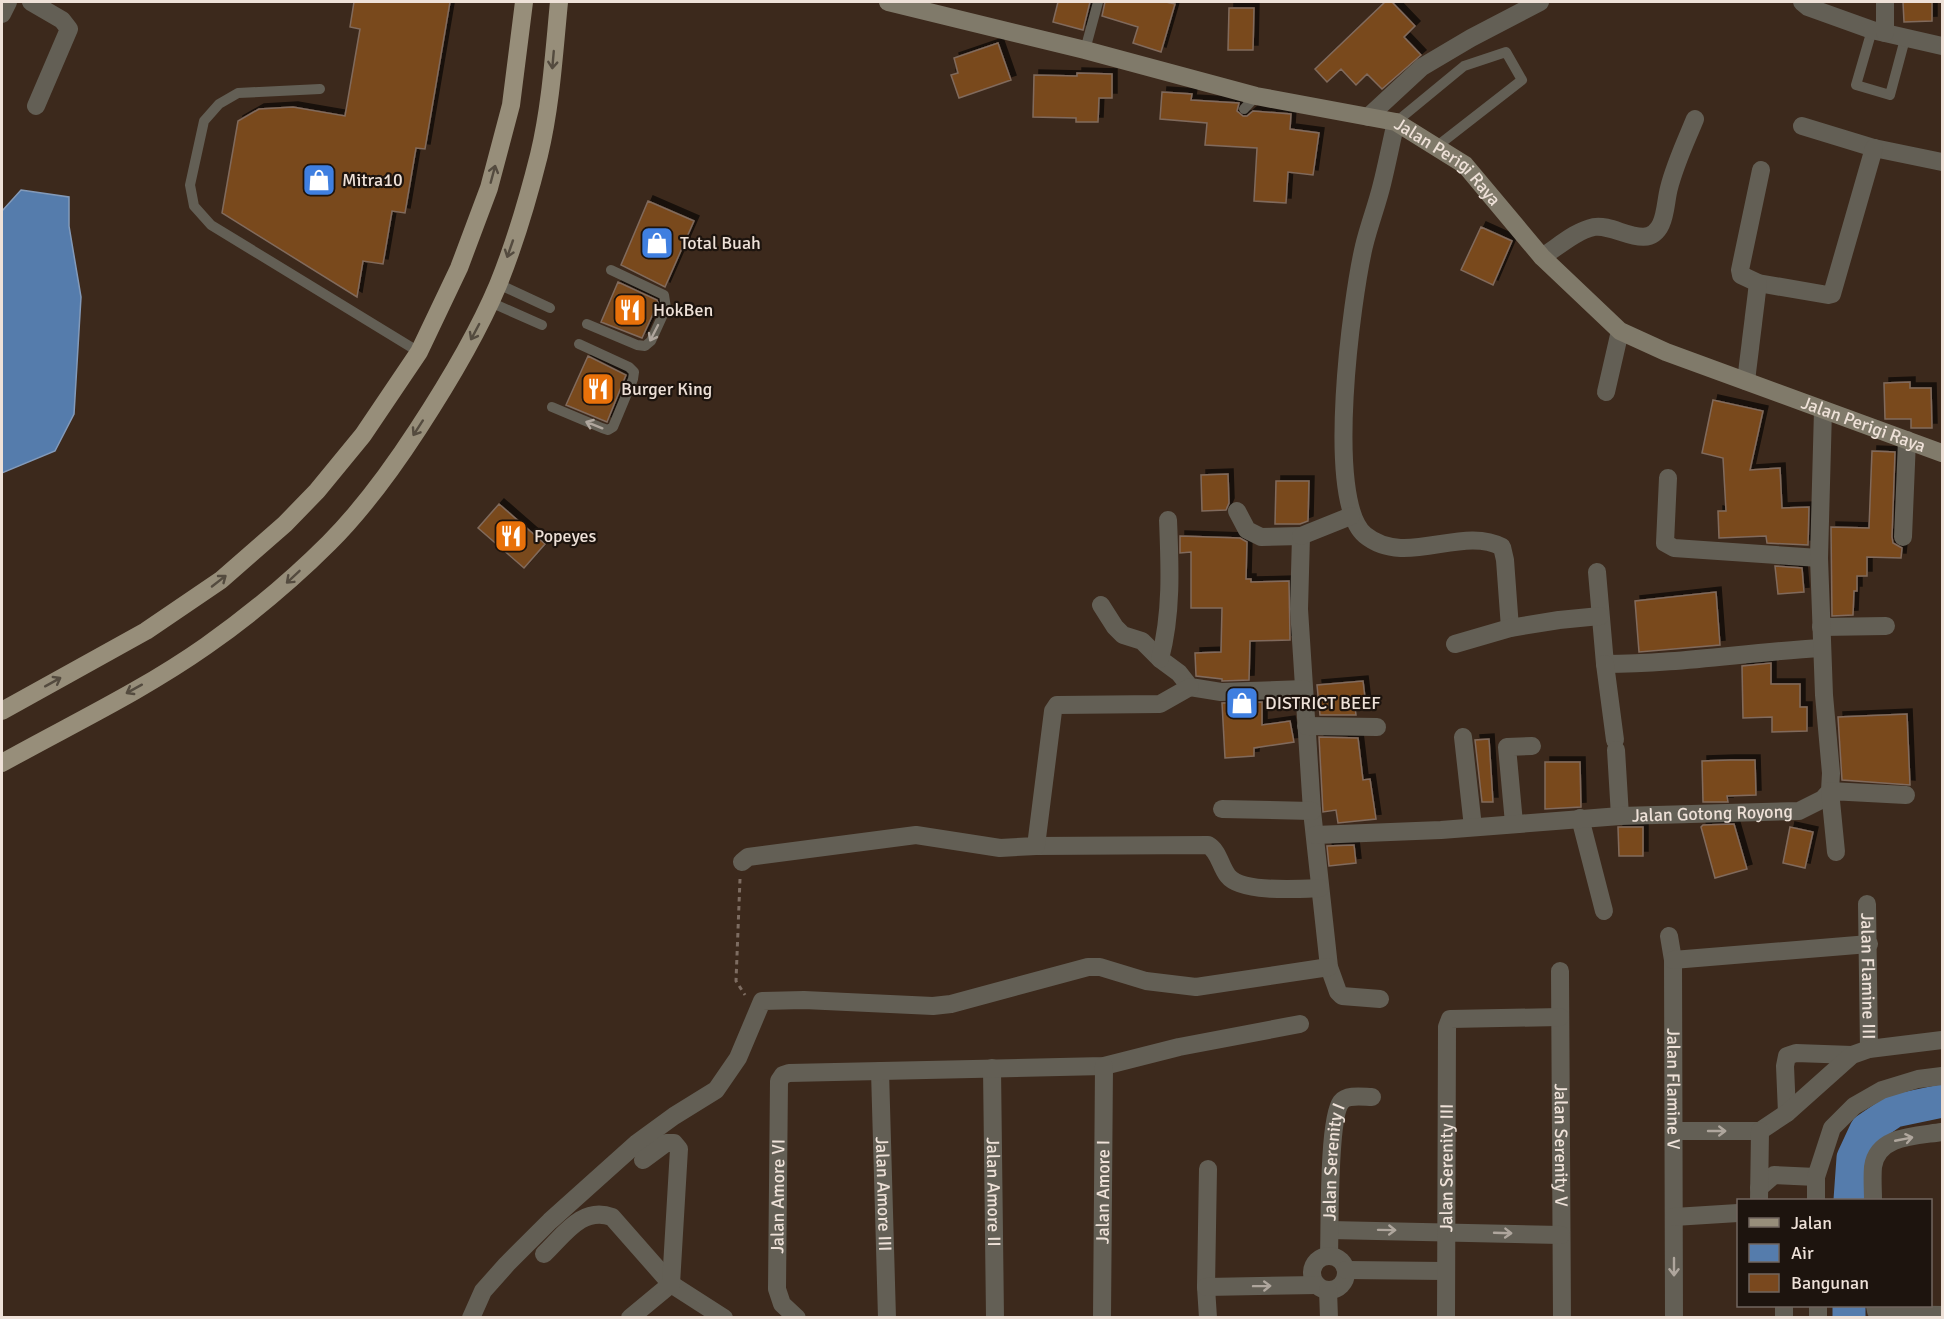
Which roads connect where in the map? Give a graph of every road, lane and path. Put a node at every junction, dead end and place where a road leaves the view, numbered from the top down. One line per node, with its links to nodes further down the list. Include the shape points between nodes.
1 (8, 2): 10 (street)
2 (31, 2): 16 (street, via 62,20 69,29)
3 (524, 2): 35 (main road, one-way to 3, via 459,268 489,188 511,105)
4 (559, 2): 28 (main road, one-way to 28, via 539,153)
5 (1098, 2): 14 (lane)
6 (1540, 2): 17 (street, via 1422,67)
7 (1802, 2): 11 (street)
8 (1885, 2): 11 (street)
9 (900, 3): 14 (street, Jalan Perigi Raya)
10 (2, 14)
11 (1879, 32): 12 (street); 12 (lane, via 1856,85 1890,95)
12 (1905, 39): 13 (street)
13 (1942, 46)
14 (1084, 50): 17 (street, Jalan Perigi Raya, via 1250,103)
15 (320, 89): 35 (lane, via 238,93 219,104 204,121 190,184 194,206 211,225)
16 (36, 106)
17 (1368, 117): 19 (street, Jalan Perigi Raya)
18 (1695, 118): 25 (street, via 1669,187 1660,226 1650,236 1636,237 1597,226 1583,230)
19 (1396, 122): 21 (street, Jalan Perigi Raya); 21 (lane, via 1464,66 1506,52 1522,80); 44 (street, via 1364,246 1352,316 1343,473)
20 (1802, 126): 22 (street)
21 (1436, 147): 25 (street, Jalan Perigi Raya, via 1465,165)
22 (1874, 148): 23 (street); 27 (street, via 1832,294)
23 (1942, 162)
24 (1761, 170): 27 (street, via 1740,270)
25 (1542, 257): 33 (street, Jalan Perigi Raya)
26 (611, 270): 31 (lane, one-way to 31, via 664,295 666,308 651,341 645,345)
27 (1758, 283): 36 (street)
28 (498, 284): 29 (main road); 30 (lane)
29 (490, 302): 32 (lane); 66 (main road, one-way to 66, via 450,379 395,464 337,535 289,581 204,647)
30 (550, 308)
31 (587, 324)
32 (542, 325)
33 (1620, 331): 36 (street, Jalan Perigi Raya); 37 (street)
34 (579, 344): 38 (lane, one-way to 38, via 634,372 613,427 608,430)
35 (419, 352): 61 (main road, one-way to 35, via 154,625 213,586 258,549 324,483 363,435)
36 (1746, 381): 39 (street, Jalan Perigi Raya)
37 (1606, 392)
38 (552, 407)
39 (1822, 410): 40 (street, Jalan Perigi Raya); 48 (street)
40 (1907, 440): 41 (street, Jalan Perigi Raya); 47 (street)
41 (1942, 453)
42 (1668, 478): 48 (street, via 1665,543 1674,548)
43 (1237, 511): 46 (street, via 1247,530 1261,537)
44 (1351, 516): 46 (street); 54 (street, via 1364,535 1386,546 1423,548 1462,542 1502,547)
45 (1168, 520): 57 (street, via 1167,633)
46 (1301, 536): 60 (street, via 1299,609)
47 (1903, 537)
48 (1819, 558): 53 (street)
49 (1597, 572): 51 (street)
50 (1101, 605): 57 (street, via 1115,627 1142,641)
51 (1600, 616): 54 (street); 58 (street)
52 (1886, 626): 53 (street)
53 (1821, 627): 56 (street)
54 (1510, 628): 55 (street)
55 (1455, 644)
56 (1822, 648): 58 (street); 67 (street)
57 (1160, 659): 59 (street)
58 (1605, 664): 71 (street)
59 (1190, 687): 60 (street, via 1221,692); 76 (street, via 1160,704 1057,705 1053,711)
60 (1304, 689): 62 (street)
61 (2, 711)
62 (1306, 726): 63 (street); 70 (street)
63 (1377, 727)
64 (1463, 736): 74 (street)
65 (1532, 746): 73 (street, via 1507,747)
66 (2, 763)
67 (1830, 791): 68 (street); 71 (street, Jalan Gotong Royong, via 1799,811); 77 (street)
68 (1906, 795)
69 (1222, 809): 70 (street)
70 (1312, 811): 75 (street)
71 (1620, 816): 72 (street, Jalan Gotong Royong)
72 (1580, 818): 73 (street, Jalan Gotong Royong); 81 (street)
73 (1514, 824): 74 (street, Jalan Gotong Royong)
74 (1473, 827): 75 (street, Jalan Gotong Royong)
75 (1315, 835): 79 (street)
76 (1035, 846): 78 (street, via 1000,848 916,835 748,857); 79 (street, via 1208,845 1228,877 1236,882 1257,887)
77 (1836, 852)
78 (742, 862): 88 (path, via 736,981 743,994)
79 (1320, 888): 85 (street)
80 (1867, 904): 83 (street, Jalan Flamine III)
81 (1604, 911)
82 (1669, 936): 84 (street, Jalan Flamine V)
83 (1869, 944): 84 (street); 92 (street, Jalan Flamine III)
84 (1673, 960): 99 (street, Jalan Flamine V)
85 (1329, 967): 87 (street, via 1342,996); 88 (street, via 1196,987 1146,981 1088,967 967,1002 933,1006)
86 (1560, 971): 89 (street, Jalan Serenity V)
87 (1380, 999)
88 (762, 1001): 125 (street, via 738,1058 716,1090 637,1143 550,1221 483,1291)
89 (1560, 1017): 113 (street, Jalan Serenity III, via 1450,1019); 114 (street, Jalan Serenity V)
90 (1300, 1024): 93 (street)
91 (1942, 1040): 92 (street)
92 (1861, 1052): 98 (street); 98 (street, Jalan Flamine III, via 1787,1056)
93 (1104, 1066): 94 (street); 131 (street, Jalan Amore I)
94 (992, 1068): 95 (street); 130 (street, Jalan Amore II)
95 (880, 1071): 128 (street, Jalan Amore VI, via 789,1072 779,1081 777,1289 782,1304); 129 (street, Jalan Amore III)
96 (1942, 1076): 106 (street, via 1882,1090 1854,1106 1832,1128)
97 (1372, 1097): 112 (street, Jalan Serenity I, via 1346,1098 1336,1116)
98 (1786, 1113): 100 (street)
99 (1674, 1131): 100 (street, one-way to 100); 111 (street, Jalan Flamine V)
100 (1760, 1131): 102 (street)
101 (1942, 1132): 109 (street, one-way to 101, via 1873,1166 1880,1149 1895,1140)
102 (1760, 1158): 105 (street); 107 (street)
103 (643, 1160): 119 (street, via 666,1143 674,1143 679,1149)
104 (1208, 1169): 120 (street)
105 (1774, 1175): 106 (street); 107 (street)
106 (1816, 1177): 108 (street)
107 (1759, 1194)
108 (1816, 1199)
109 (1874, 1199)
110 (1737, 1213): 111 (street)
111 (1674, 1217): 136 (street, Jalan Flamine V, one-way to 136)
112 (1330, 1230): 113 (street, one-way to 113); 116 (street, Jalan Serenity I)
113 (1445, 1231): 114 (street, one-way to 114); 118 (street, Jalan Serenity III)
114 (1561, 1235): 135 (street, Jalan Serenity V)
115 (544, 1254): 119 (street, via 582,1218 602,1214 612,1217)
116 (1329, 1255): 117 (street, via 1340,1259); 121 (street, via 1313,1267 1313,1280)
117 (1346, 1270): 118 (street); 121 (street, via 1340,1287)
118 (1445, 1271): 134 (street, Jalan Serenity III)
119 (671, 1284): 126 (street); 127 (street)
120 (1206, 1287): 121 (street, one-way to 121); 132 (street)
121 (1323, 1288): 133 (street)
122 (1875, 1307): 124 (street, via 1882,1314)
123 (1942, 1315): 124 (street)
124 (1907, 1316)
125 (471, 1317)
126 (630, 1317)
127 (724, 1317)
128 (797, 1317)
129 (887, 1317)
130 (995, 1317)
131 (1102, 1317)
132 (1208, 1317)
133 (1329, 1317)
134 (1446, 1317)
135 (1562, 1317)
136 (1674, 1317)

